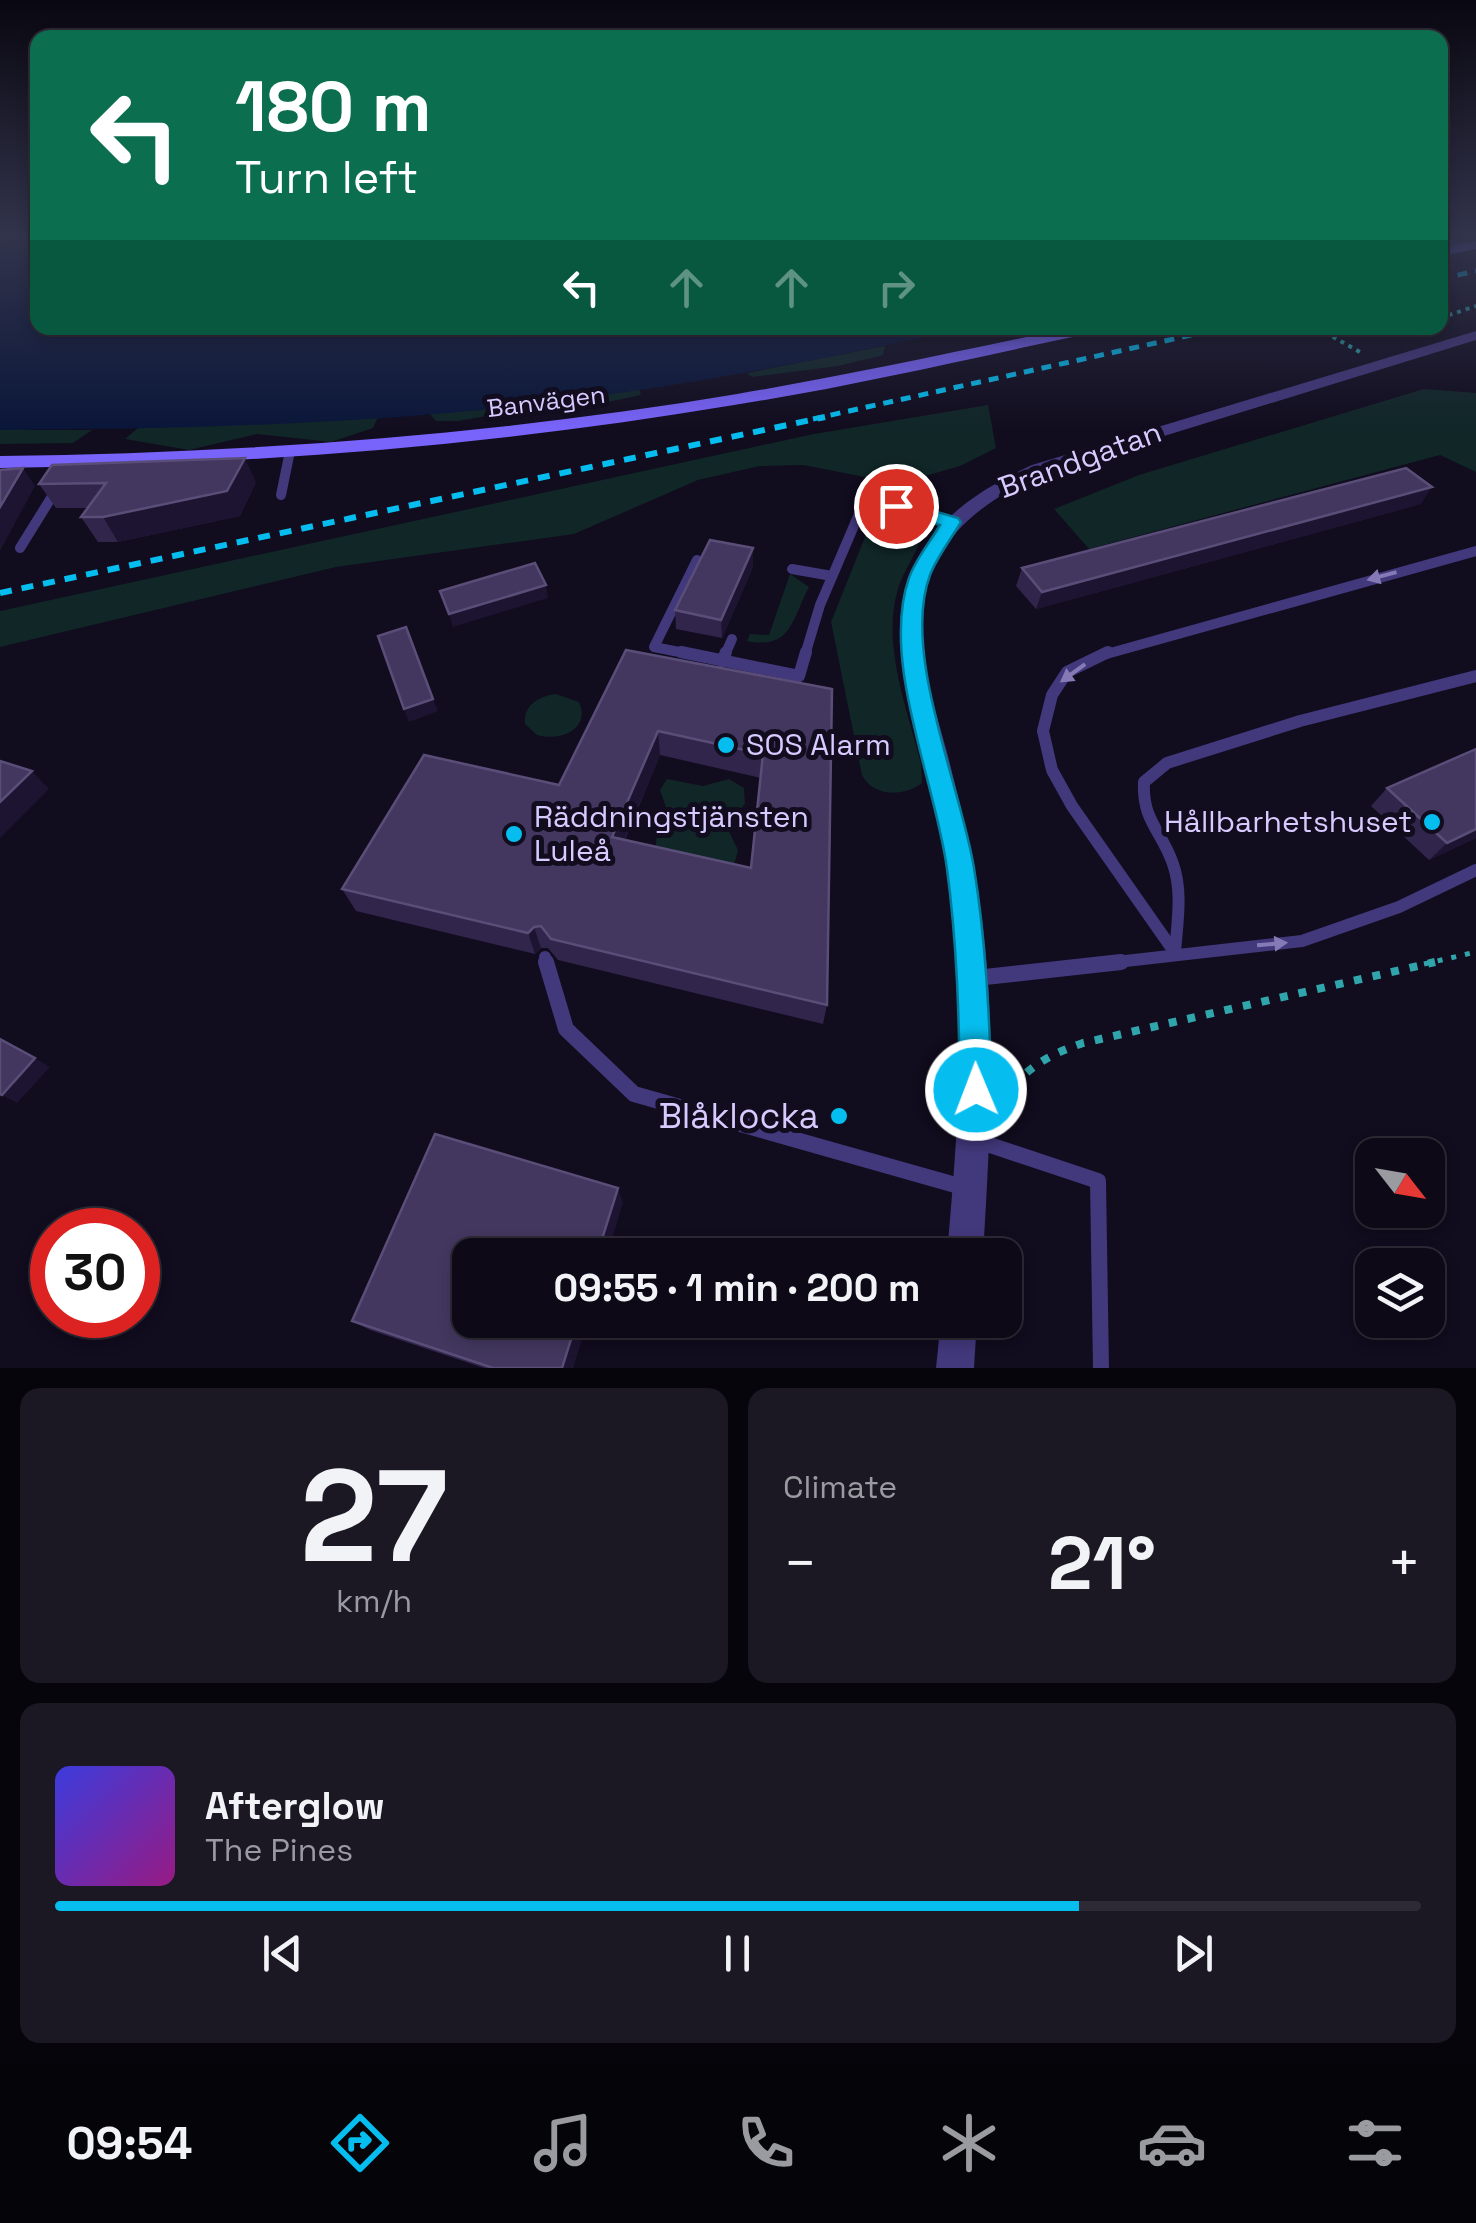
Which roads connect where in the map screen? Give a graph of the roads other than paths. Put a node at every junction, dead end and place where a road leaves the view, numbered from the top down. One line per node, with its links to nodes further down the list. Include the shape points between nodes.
1 (1058, 335): 3 (street, Banvägen, via 662,411)
2 (1476, 335): 7 (street, Brandgatan, via 1038,469 988,493)
3 (290, 451): 5 (street, Banvägen); 6 (lane)
4 (0, 462): 5 (street, Banvägen)
5 (75, 462): 8 (lane)
6 (281, 495)
7 (951, 522): 12 (lane, via 896,506 859,514); 19 (street, Brandgatan, via 919,576 912,650 960,865)
8 (20, 548)
9 (1476, 551): 17 (lane, one-way to 17, via 1109,652 1067,672 1052,695 1043,731 1052,770)
10 (697, 560): 14 (lane, via 654,647)
11 (792, 569): 12 (lane)
12 (832, 576): 14 (lane, via 799,676)
13 (732, 639): 14 (lane)
14 (722, 661)
15 (1476, 676): 17 (lane, via 1167,763 1144,782 1141,808 1172,860)
16 (1476, 870): 17 (lane, one-way to 16, via 1302,942)
17 (1175, 953): 19 (lane)
18 (545, 957): 21 (lane, via 566,1029 634,1094)
19 (973, 978): 20 (street, Brandgatan)
20 (974, 1139): 21 (street, Brandgatan); 25 (lane, via 1098,1181)
21 (970, 1189): 22 (street, Brandgatan)
22 (966, 1238)
23 (958, 1338): 24 (street)
24 (955, 1368)
25 (1102, 1368)

